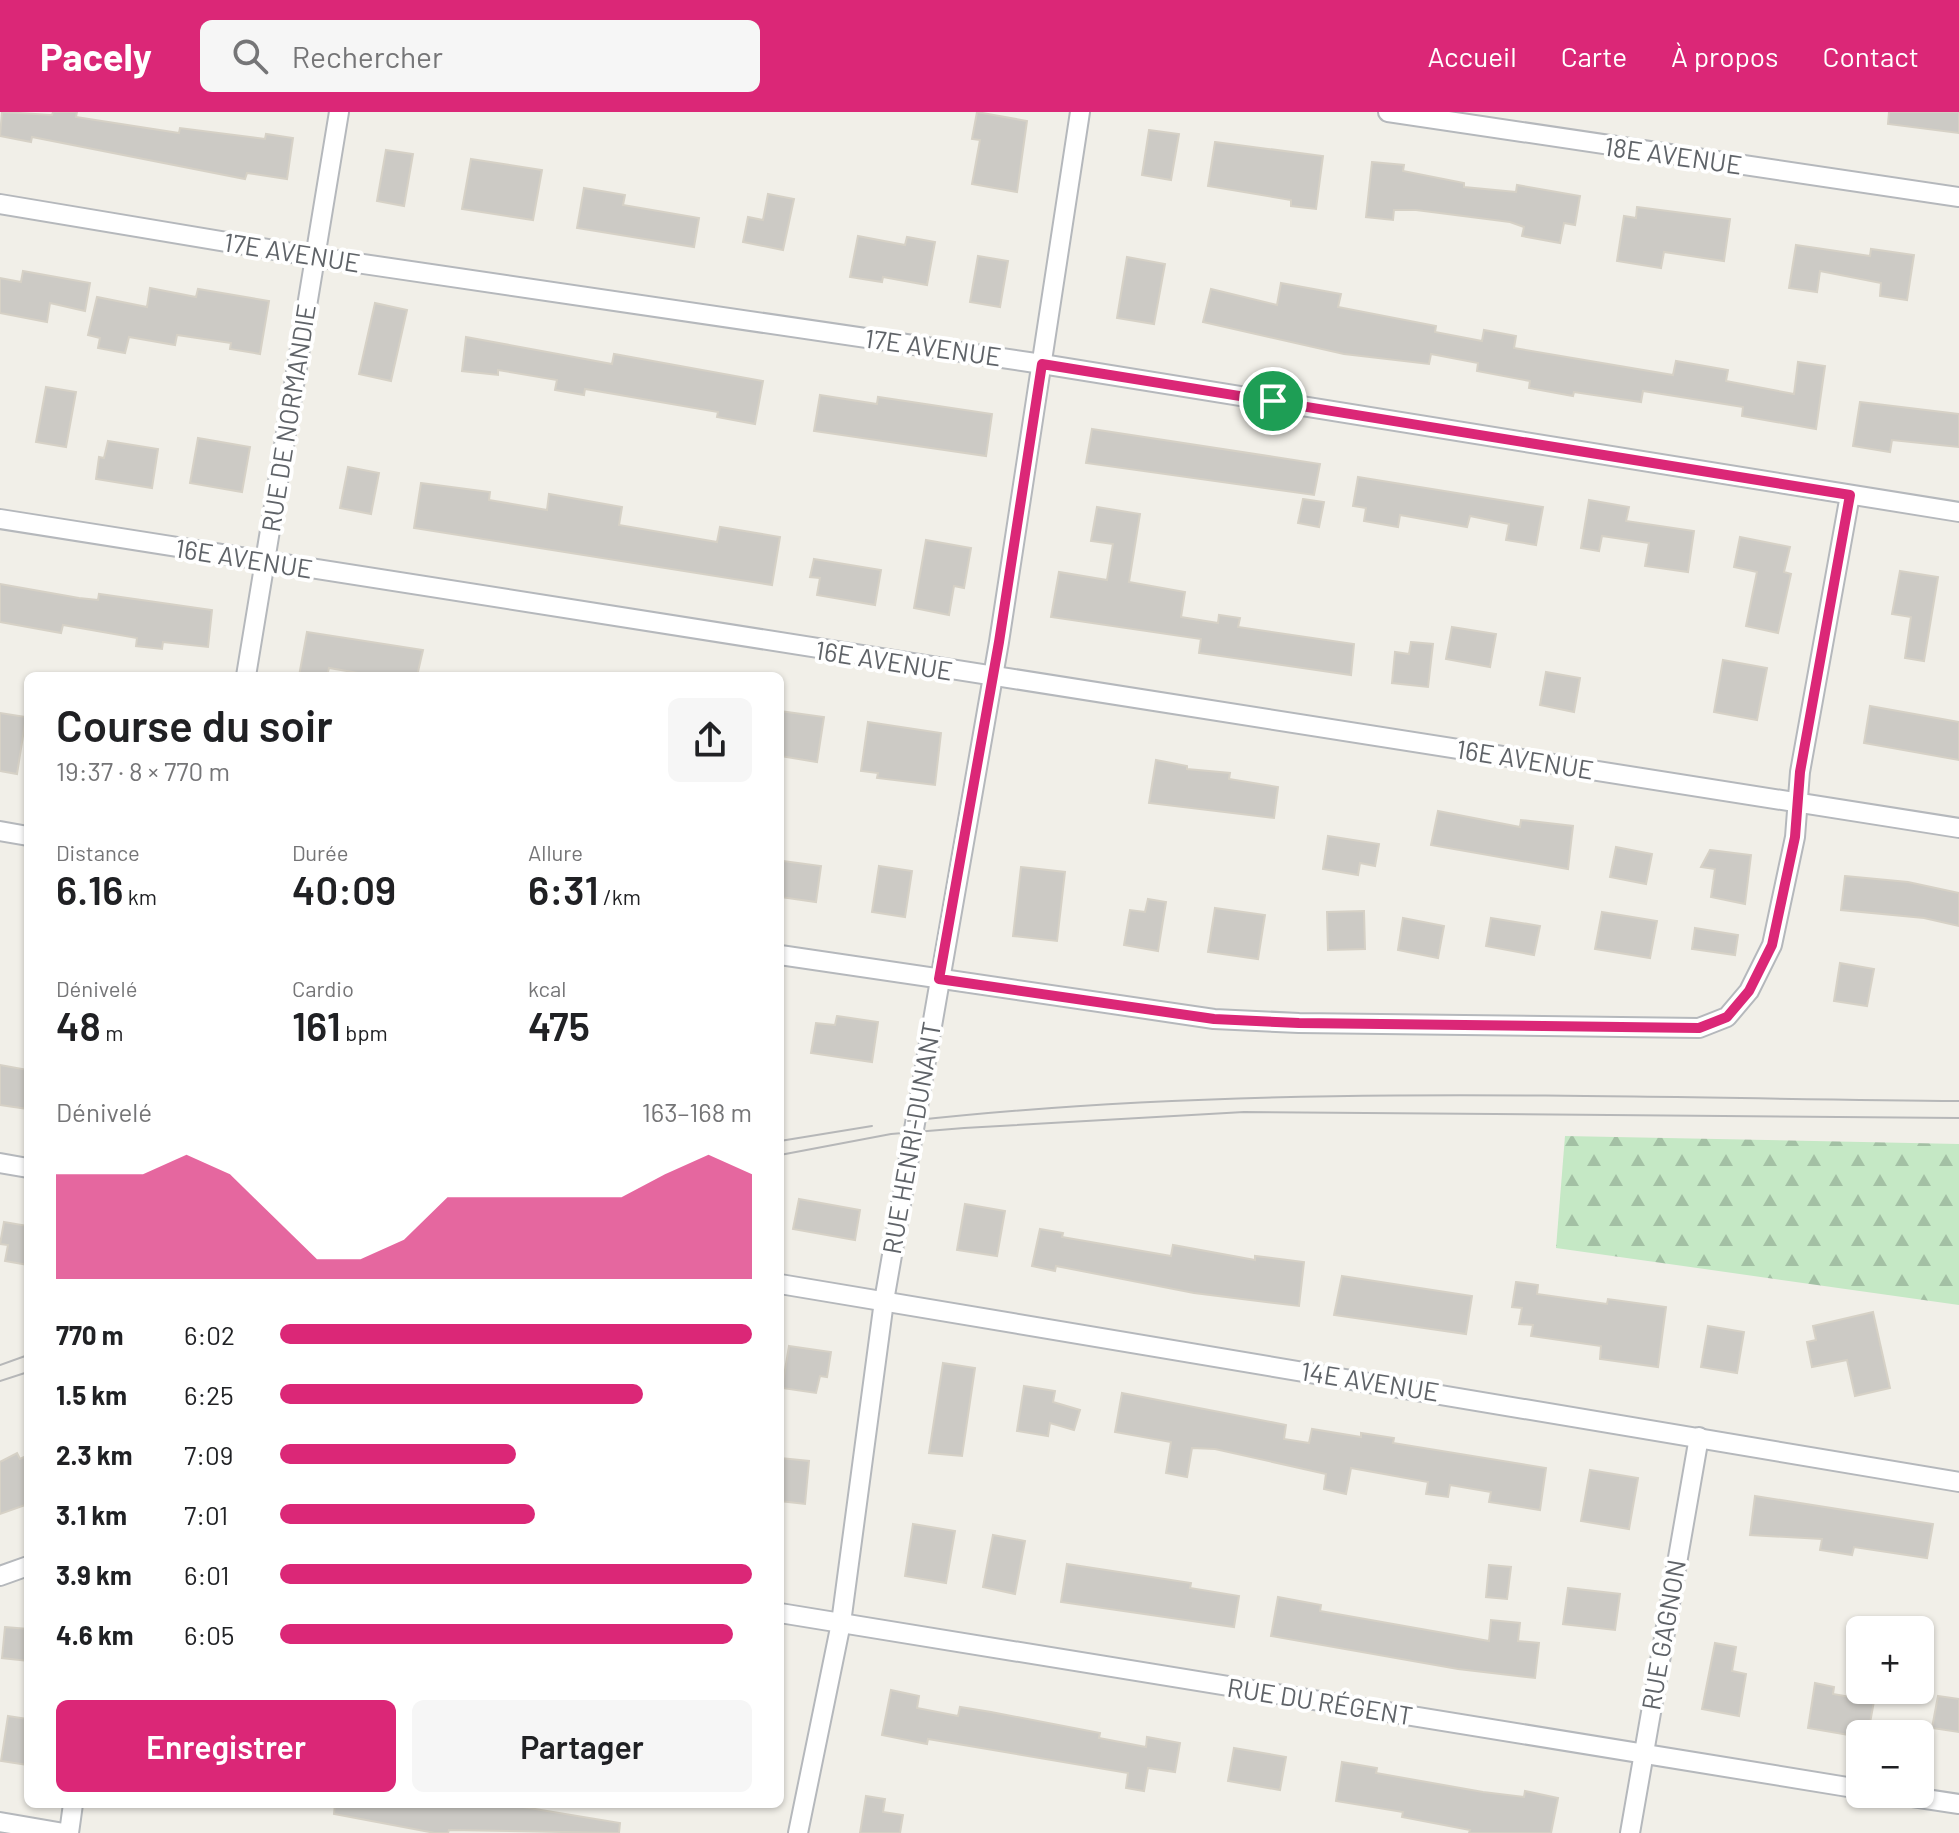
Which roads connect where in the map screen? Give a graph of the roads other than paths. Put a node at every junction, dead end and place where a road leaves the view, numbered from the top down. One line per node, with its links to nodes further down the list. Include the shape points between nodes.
1 (339, 112): 6 (street, RUE DE NORMANDIE)
2 (1080, 112): 7 (street, RUE HENRI-DUNANT)
3 (1388, 112): 4 (street, 18E AVENUE)
4 (1959, 197)
5 (0, 204): 6 (street, 17E AVENUE)
6 (316, 257): 7 (street, 17E AVENUE); 11 (street, RUE DE NORMANDIE)
7 (1042, 364): 8 (street, 17E AVENUE); 13 (street, RUE HENRI-DUNANT)
8 (1850, 495): 9 (street, 17E AVENUE); 14 (street, via 1800,772)
9 (1959, 512)
10 (0, 519): 11 (street, 16E AVENUE)
11 (266, 562): 12 (street, RUE DE NORMANDIE); 13 (street, 16E AVENUE)
12 (247, 672)
13 (992, 677): 14 (street, 16E AVENUE); 19 (street, RUE HENRI-DUNANT)
14 (1799, 803): 15 (street, 16E AVENUE); 19 (street, via 1772,945 1749,991 1727,1017 1699,1028 1214,1019)
15 (1959, 828)
16 (0, 831): 17 (street)
17 (24, 835)
18 (784, 956): 19 (street)
19 (939, 979): 23 (street, RUE HENRI-DUNANT)
20 (0, 1163): 21 (street)
21 (24, 1167)
22 (784, 1285): 23 (street, 14E AVENUE)
23 (884, 1301): 24 (street, 14E AVENUE); 29 (street, RUE HENRI-DUNANT)
24 (1699, 1437): 25 (street, 14E AVENUE); 30 (street, RUE GAGNON)
25 (1959, 1482)
26 (24, 1567): 27 (street)
27 (0, 1576)
28 (784, 1614): 29 (street, RUE DU RÉGENT)
29 (841, 1623): 30 (street, RUE DU RÉGENT); 37 (street, RUE HENRI-DUNANT)
30 (1642, 1755): 31 (street, RUE DU RÉGENT); 38 (street, RUE GAGNON)
31 (1846, 1787)
32 (1934, 1800): 33 (street)
33 (1959, 1804)
34 (72, 1808): 36 (street)
35 (0, 1822): 36 (street)
36 (66, 1833)
37 (798, 1833)
38 (1630, 1833)

